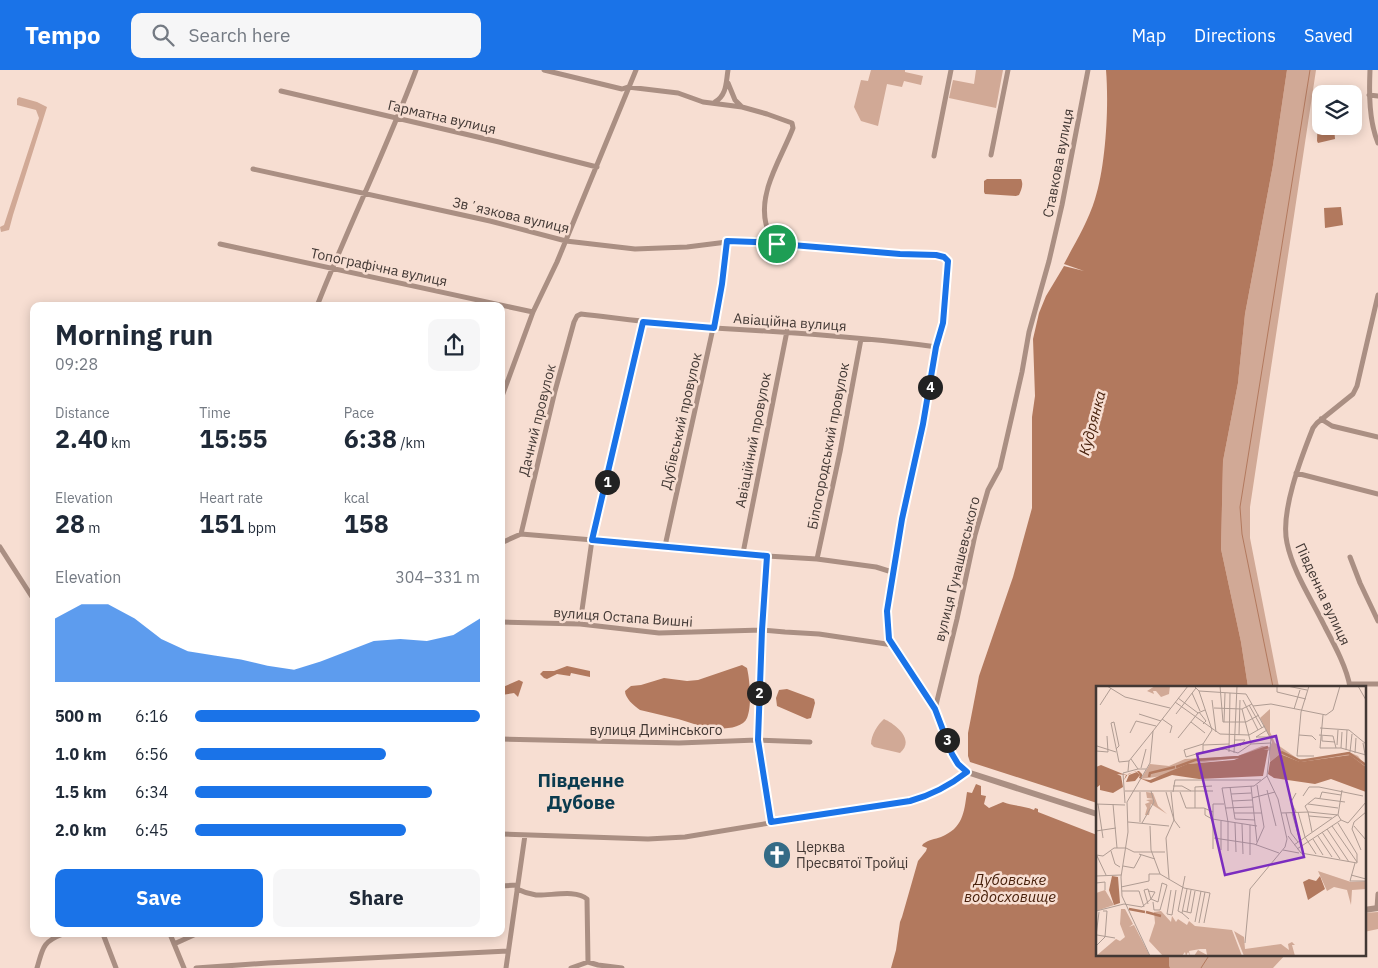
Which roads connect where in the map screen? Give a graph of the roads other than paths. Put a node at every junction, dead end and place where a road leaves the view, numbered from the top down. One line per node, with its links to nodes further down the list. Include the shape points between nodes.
1 (416, 70): 16 (street)
2 (544, 70): 10 (street, via 622,89)
3 (636, 70): 10 (street)
4 (728, 70): 9 (street)
5 (951, 70): 19 (street)
6 (1008, 70): 18 (street)
7 (1088, 70): 27 (street, Ставкова вулиця)
8 (1370, 70): 12 (street)
9 (728, 83): 14 (street, via 722,96); 15 (street, via 735,100)
10 (628, 87): 14 (street, via 678,93); 20 (street)
11 (281, 91): 16 (street, Гарматна вулиця)
12 (1369, 95): 13 (street); 17 (street)
13 (1378, 96)
14 (714, 103): 15 (street)
15 (742, 107): 26 (street, via 792,123 793,128 767,189 766,225)
16 (398, 119): 20 (street, Гарматна вулиця); 22 (street)
17 (1378, 143)
18 (991, 155)
19 (934, 156)
20 (597, 167): 23 (street)
21 (253, 169): 22 (street, Звʼязкова вулиця)
22 (364, 193): 23 (street, Звʼязкова вулиця); 28 (street)
23 (566, 241): 24 (street, Звʼязкова вулиця, via 635,249 687,247); 33 (street)
24 (727, 241): 26 (street, Звʼязкова вулиця); 36 (street, Дубівський провулок)
25 (220, 244): 28 (street, Топографічна вулиця)
26 (777, 244): 39 (street, Звʼязкова вулиця, via 944,257 948,266 943,323)
27 (1049, 261): 63 (street, вулиця Гунашевського, via 1029,332 1000,468 988,490 975,535)
28 (332, 268): 30 (street); 31 (street, Топографічна вулиця)
29 (1378, 295): 41 (street, Південна вулиця, via 1357,386 1353,394)
30 (319, 302)
31 (487, 302)
32 (505, 306): 33 (street, Топографічна вулиця)
33 (533, 312): 40 (street)
34 (582, 314): 35 (street, Авіаційна вулиця); 45 (street, Дачний провулок, via 574,322)
35 (643, 322): 36 (street, Авіаційна вулиця); 46 (street)
36 (714, 328): 37 (street, Авіаційна вулиця); 48 (street, Дубівський провулок)
37 (787, 331): 38 (street, Авіаційна вулиця); 50 (street, Авіаційний провулок)
38 (861, 339): 39 (street, Авіаційна вулиця); 53 (street, Білогородський провулок)
39 (936, 347): 54 (street)
40 (505, 383)
41 (1321, 420): 42 (street, via 1332,426); 43 (street, Південна вулиця, via 1313,428)
42 (1378, 437)
43 (1296, 473): 44 (street); 62 (street, Південна вулиця, via 1286,517 1286,542 1335,646)
44 (1378, 494)
45 (521, 534): 46 (street); 47 (street)
46 (592, 540): 48 (street); 58 (street)
47 (505, 541)
48 (666, 546): 50 (street)
49 (0, 547): 55 (street)
50 (743, 553): 51 (street)
51 (767, 556): 53 (street); 59 (street)
52 (1350, 557): 56 (street)
53 (817, 559): 54 (street)
54 (892, 572): 60 (street, via 887,611)
55 (30, 594)
56 (1378, 621)
57 (505, 622): 58 (street, вулиця Остапа Вишні)
58 (580, 624): 59 (street, вулиця Остапа Вишні, via 659,633)
59 (762, 630): 60 (street, вулиця Остапа Вишні, via 819,634); 65 (street)
60 (892, 645): 63 (street)
61 (1378, 684): 62 (street)
62 (1350, 686)
63 (935, 709): 67 (street, via 952,754)
64 (505, 739): 65 (street, вулиця Димінського, via 679,743)
65 (758, 740): 66 (street, вулиця Димінського); 69 (street)
66 (810, 742)
67 (967, 772): 68 (street); 69 (street, via 941,790 910,801)
68 (1096, 814)
69 (771, 822): 71 (street, via 685,837 648,839)
70 (505, 834): 71 (street)
71 (525, 835): 73 (street)
72 (505, 886): 73 (street)
73 (517, 887): 83 (street); 84 (street, via 537,895 574,893 584,896)
74 (1378, 894): 75 (street)
75 (1377, 908)
76 (49, 937): 81 (street)
77 (54, 937): 81 (street)
78 (105, 937): 86 (street)
79 (171, 937): 82 (street)
80 (189, 937): 82 (street)
81 (46, 944): 85 (street)
82 (174, 944): 87 (street)
83 (508, 952): 88 (street); 89 (street)
84 (588, 962): 90 (street); 91 (street)
85 (38, 968)
86 (116, 968)
87 (184, 968)
88 (196, 968)
89 (506, 968)
90 (571, 968)
91 (622, 968)

